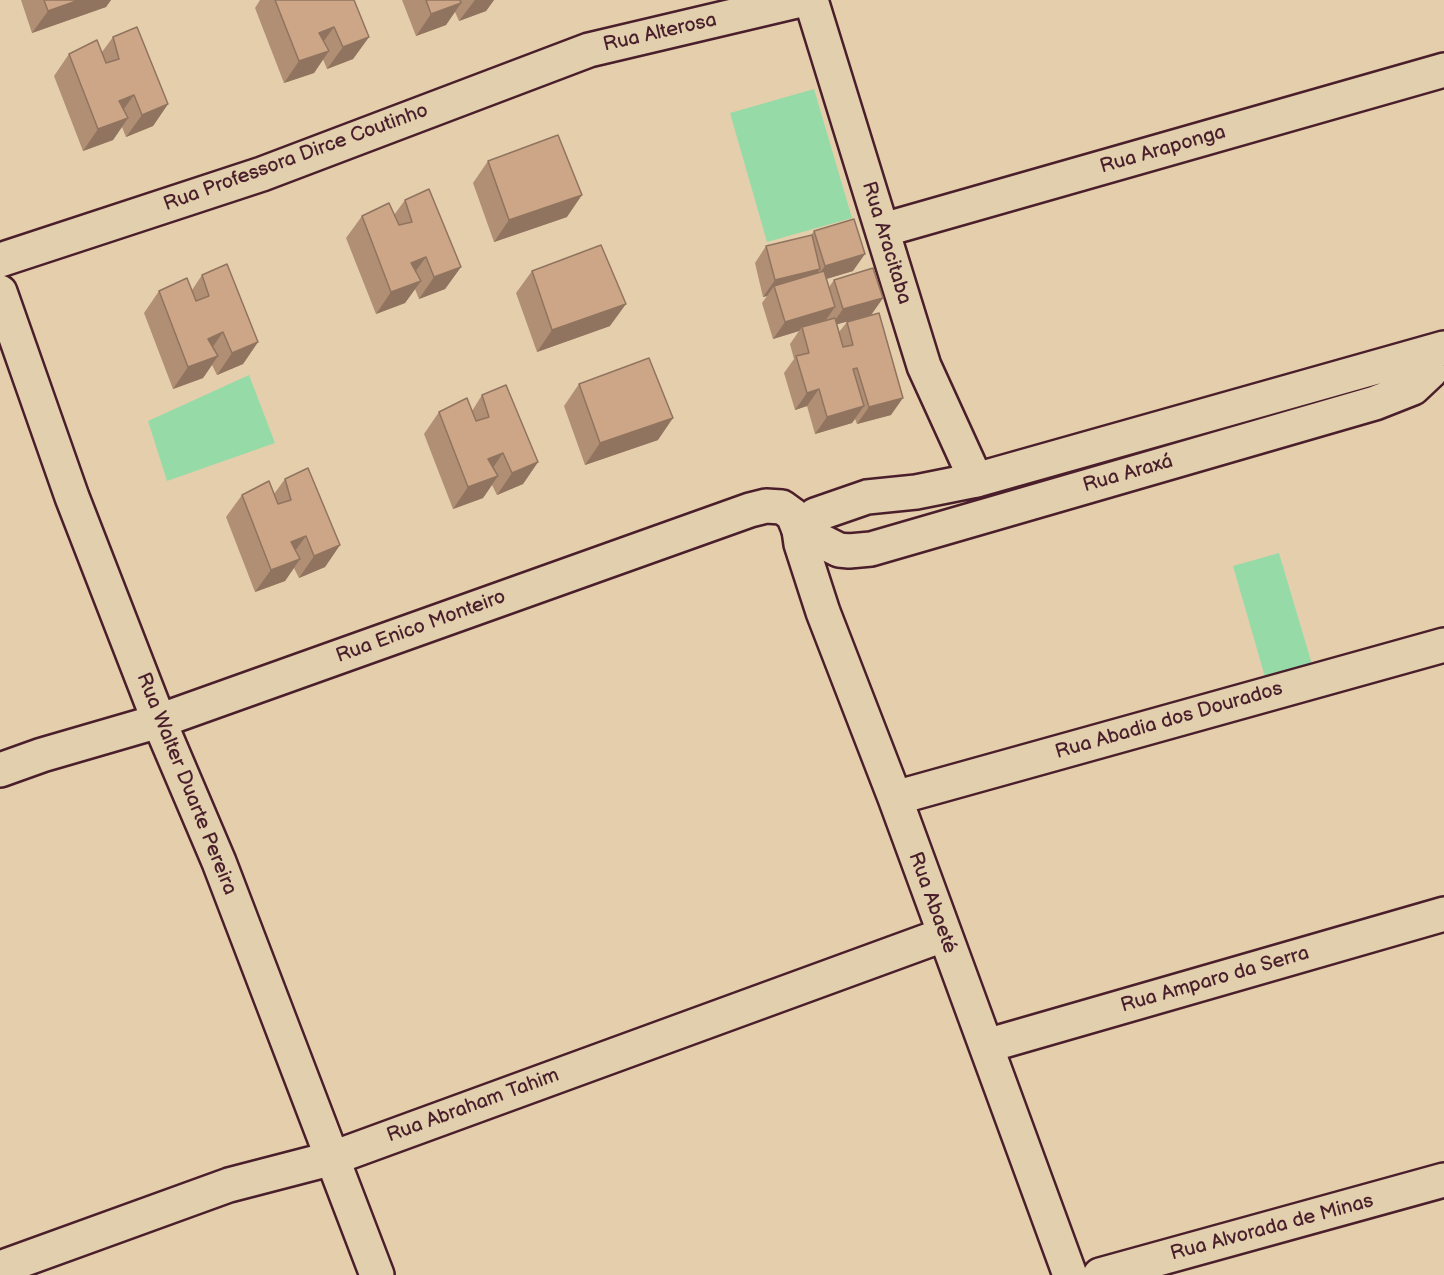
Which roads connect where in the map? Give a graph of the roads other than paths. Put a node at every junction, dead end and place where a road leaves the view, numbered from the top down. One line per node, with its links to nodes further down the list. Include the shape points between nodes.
1 (801, 0): 3 (street, Rua Alterosa)
2 (811, 0): 5 (street, Rua Aracitaba)
3 (589, 50): 6 (street, Rua Professora Dirce Coutinho, via 262,174)
4 (1444, 70): 5 (street, Rua Araponga)
5 (883, 230): 9 (street, Rua Aracitaba, via 924,366)
6 (0, 260)
7 (0, 292): 14 (street, Rua Walter Duarte Pereira, via 72,497)
8 (1442, 361): 9 (street, Rua Araxá); 12 (street, Rua Araxá, via 1413,388 1384,399)
9 (976, 480): 10 (street, Rua Araxá)
10 (916, 492): 11 (street, Rua Araxá, via 867,497 815,515); 12 (street)
11 (799, 530): 12 (street, Rua Araxá, via 849,551); 14 (street, Rua Enico Monteiro, via 793,515 782,507 750,510); 16 (street, Rua Abaeté, via 823,612)
12 (927, 533)
13 (1444, 645): 16 (street, Rua Abadia dos Dourados)
14 (159, 721): 15 (street, Rua Enico Monteiro); 20 (street, Rua Walter Duarte Pereira, via 219,862)
15 (0, 770)
16 (895, 798): 18 (street, Rua Abaeté)
17 (1444, 914): 19 (street, Rua Amparo da Serra)
18 (943, 935): 19 (street, Rua Abaeté); 20 (street, Rua Abraham Tahim)
19 (986, 1046): 24 (street, Rua Abaeté)
20 (333, 1158): 22 (street, Rua Abraham Tahim, via 230,1185); 23 (street, Rua Walter Duarte Pereira)
21 (1444, 1180): 25 (street, Rua Alvorada de Minas)
22 (0, 1268)
23 (377, 1275)
24 (1070, 1275)
25 (1100, 1275)

